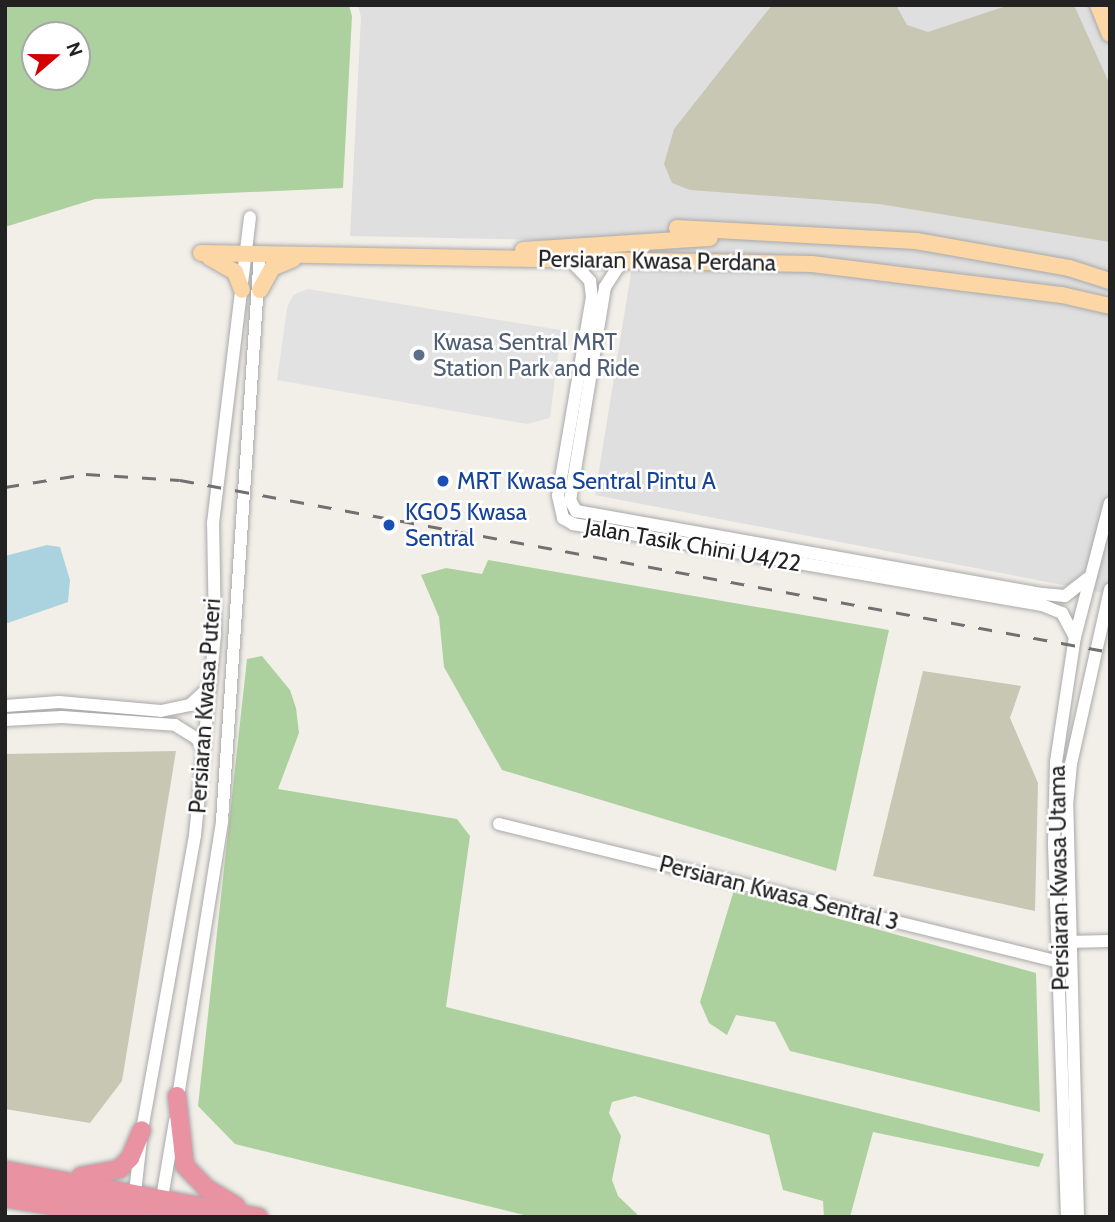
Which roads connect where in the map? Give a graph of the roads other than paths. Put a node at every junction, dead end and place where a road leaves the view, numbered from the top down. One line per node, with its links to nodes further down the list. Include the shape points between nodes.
1 (1098, 5): 2 (main road)
2 (1110, 34)
3 (250, 217): 6 (street, Persiaran Kwasa Puteri)
4 (677, 228): 5 (main road, Persiaran Kwasa Perdana)
5 (755, 231): 8 (main road); 11 (main road, Persiaran Kwasa Perdana, via 916,241)
6 (253, 254): 7 (main road, Persiaran Kwasa Perdana); 14 (street, Persiaran Kwasa Puteri); 14 (main road, Persiaran Kwasa Perdana, via 201,253 235,272); 15 (street, Persiaran Kwasa Puteri)
7 (323, 255): 8 (main road, Persiaran Kwasa Perdana); 15 (main road, via 286,260 272,268)
8 (455, 257): 10 (main road, Persiaran Kwasa Perdana)
9 (632, 258): 10 (main road, Persiaran Kwasa Perdana); 16 (main road, Persiaran Kwasa Perdana, via 877,269); 18 (street, Jalan Tasik Chini U4/22, via 618,267 605,288 570,500)
10 (569, 260): 19 (street, Jalan Tasik Chini U4/22, via 590,281 593,297 558,496)
11 (1069, 268): 12 (main road); 13 (main road, Persiaran Kwasa Perdana)
12 (1110, 272)
13 (1110, 281)
14 (242, 290): 25 (street, Persiaran Kwasa Puteri, via 213,523)
15 (260, 290): 34 (street, Persiaran Kwasa Puteri, via 222,821)
16 (1110, 306)
17 (1110, 503): 20 (street, Persiaran Kwasa Utama)
18 (576, 511): 19 (street); 20 (street, Jalan Tasik Chini U4/22, via 1042,594 1065,596)
19 (563, 519): 23 (street, Jalan Tasik Chini U4/22, via 1042,605 1062,613)
20 (1088, 579): 23 (street, Persiaran Kwasa Utama)
21 (1110, 589): 24 (street, Persiaran Kwasa Utama)
22 (1110, 631): 24 (street)
23 (1075, 637): 32 (street, Persiaran Kwasa Utama, via 1056,762)
24 (1099, 641): 31 (street, Persiaran Kwasa Utama, via 1068,792)
25 (211, 685): 26 (street, via 199,700 161,711 59,702); 28 (street, Persiaran Kwasa Puteri)
26 (5, 706)
27 (5, 720): 28 (street, via 62,717 175,725 197,739)
28 (204, 750): 35 (street, Persiaran Kwasa Puteri, via 195,835)
29 (499, 824): 33 (street, Persiaran Kwasa Sentral 3)
30 (1110, 940): 31 (street)
31 (1073, 942): 32 (street); 46 (street, Persiaran Kwasa Utama)
32 (1058, 943): 33 (street, Persiaran Kwasa Utama)
33 (1059, 962): 45 (street, Persiaran Kwasa Utama)
34 (177, 1096): 41 (street, Persiaran Kwasa Puteri); 44 (highway, via 185,1166 217,1196)
35 (142, 1130): 37 (highway, via 130,1158 119,1169); 41 (street, Persiaran Kwasa Puteri)
36 (5, 1170): 37 (highway)
37 (60, 1178): 41 (highway)
38 (5, 1183): 41 (highway)
39 (5, 1198): 40 (highway)
40 (56, 1207): 41 (highway); 42 (highway)
41 (141, 1209): 43 (highway); 44 (highway)
42 (75, 1217)
43 (193, 1217)
44 (261, 1217)
45 (1067, 1217)
46 (1078, 1217)

